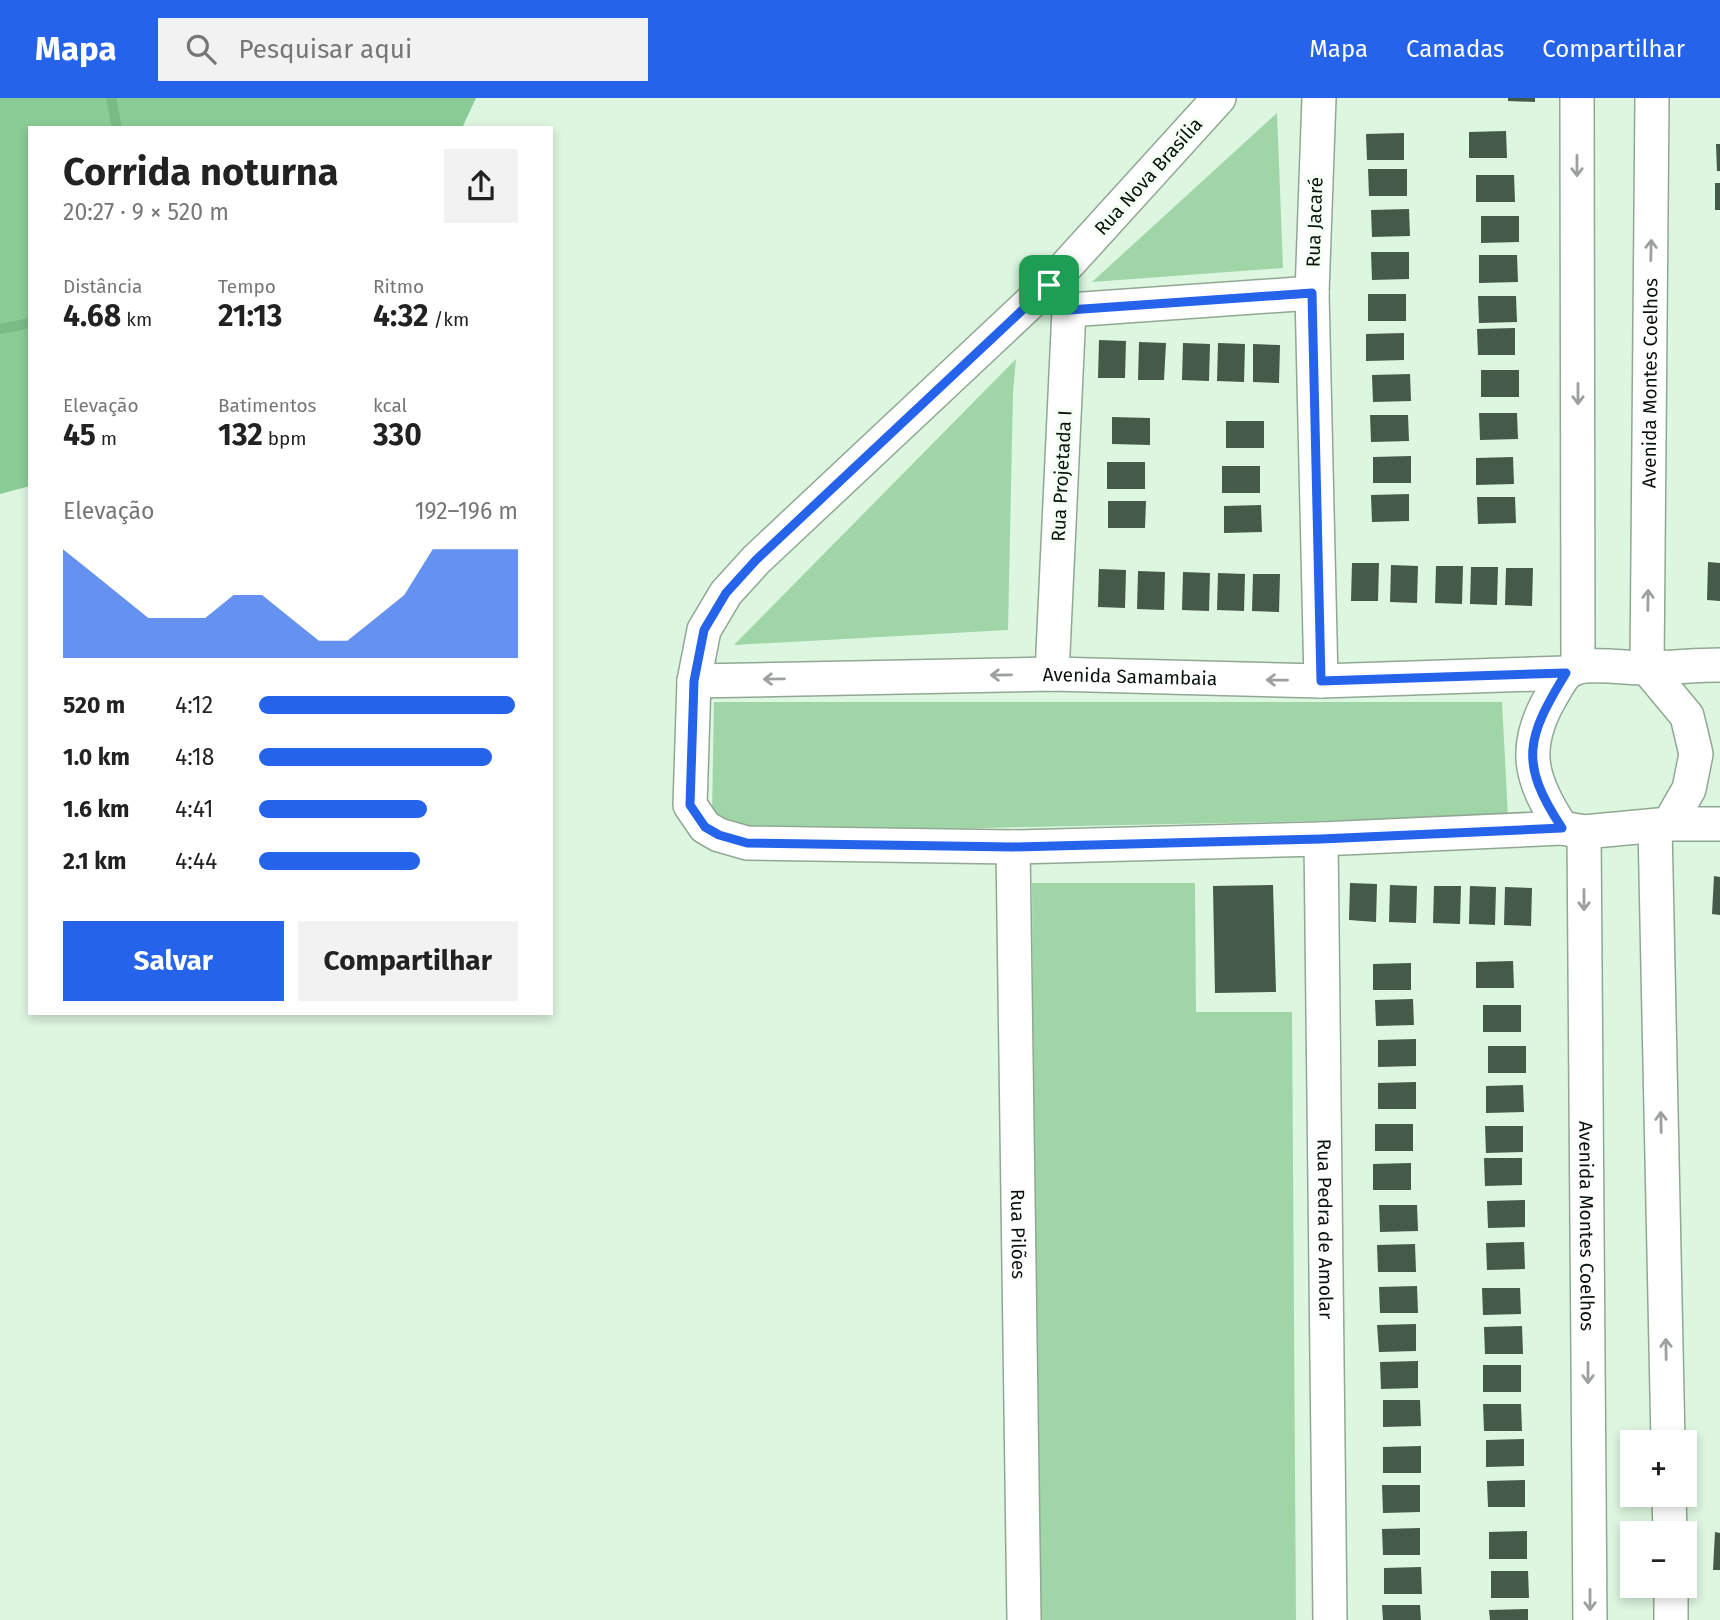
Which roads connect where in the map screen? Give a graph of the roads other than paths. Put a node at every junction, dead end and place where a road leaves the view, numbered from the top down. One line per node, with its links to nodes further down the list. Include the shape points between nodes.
1 (1219, 98): 5 (street, Rua Nova Brasília)
2 (1319, 98): 6 (street, Rua Jacaré)
3 (1577, 98): 10 (street, one-way to 10)
4 (1652, 98): 9 (street, Avenida Montes Coelhos, one-way to 4)
5 (1049, 285): 7 (street); 12 (street, Rua Nova Brasília, via 734,584 704,630)
6 (1312, 293): 7 (street); 13 (street, Rua Jacaré)
7 (1069, 310): 11 (street, Rua Projetada I)
8 (1720, 665): 9 (street)
9 (1647, 668): 10 (street); 15 (street, via 1687,716 1696,754 1689,789)
10 (1572, 670): 13 (street, Avenida Samambaia); 16 (street, via 1541,716 1531,757 1546,803)
11 (1052, 674): 12 (street, Avenida Samambaia, one-way to 12); 13 (street, Avenida Samambaia, one-way to 11)
12 (694, 681): 18 (street, Rua Nova Brasília, via 690,805 705,827 719,835 747,843)
13 (1321, 681)
14 (1720, 824): 15 (street)
15 (1662, 825): 16 (street); 19 (street, one-way to 15)
16 (1573, 830): 17 (street); 23 (street, Avenida Montes Coelhos, one-way to 23)
17 (1321, 839): 18 (street); 22 (street, Rua Pedra de Amolar)
18 (1013, 847): 21 (street, Rua Pilões)
19 (1668, 1430)
20 (1671, 1598): 24 (street)
21 (1024, 1620)
22 (1330, 1620)
23 (1590, 1620)
24 (1671, 1620)

